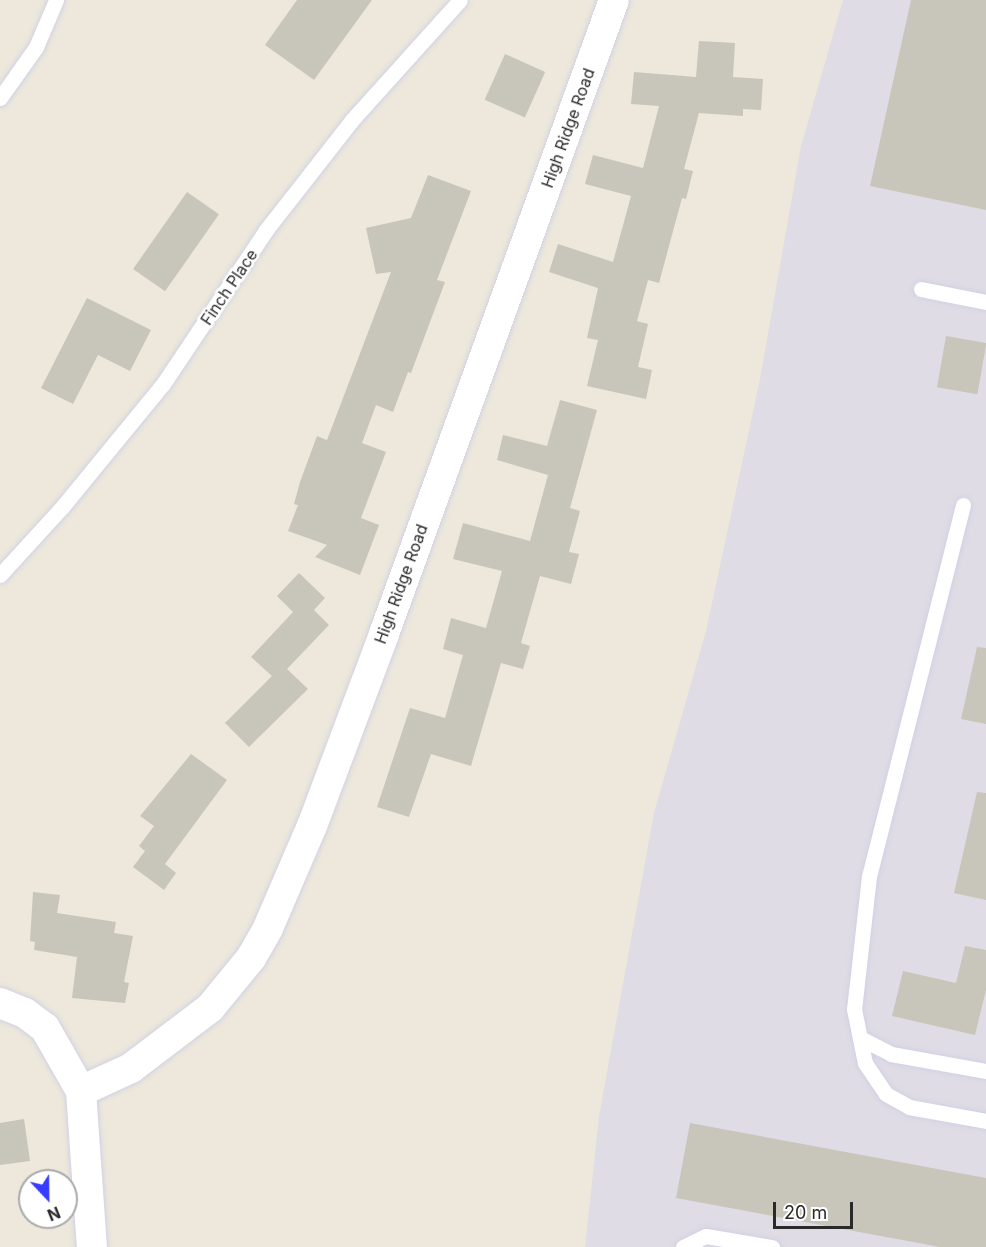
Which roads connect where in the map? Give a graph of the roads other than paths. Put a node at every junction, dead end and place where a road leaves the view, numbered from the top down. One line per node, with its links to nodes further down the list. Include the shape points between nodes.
1 (56, 0): 4 (lane, via 36,47)
2 (460, 0): 8 (lane, Finch Place, via 352,120 266,230 163,384 63,506)
3 (614, 0): 12 (street, High Ridge Road, via 360,698 268,928 251,958 210,1008 131,1068)
4 (0, 98)
5 (921, 289): 6 (lane)
6 (986, 302)
7 (963, 505): 10 (lane, via 869,876 854,1009)
8 (0, 575)
9 (0, 1003): 12 (street, via 25,1013 45,1028)
10 (860, 1038): 11 (lane, via 891,1054); 13 (lane, via 871,1074 895,1100 909,1107)
11 (986, 1071)
12 (81, 1091): 14 (street)
13 (986, 1121)
14 (92, 1247)
15 (683, 1247): 16 (lane, via 706,1236)
16 (772, 1247)

